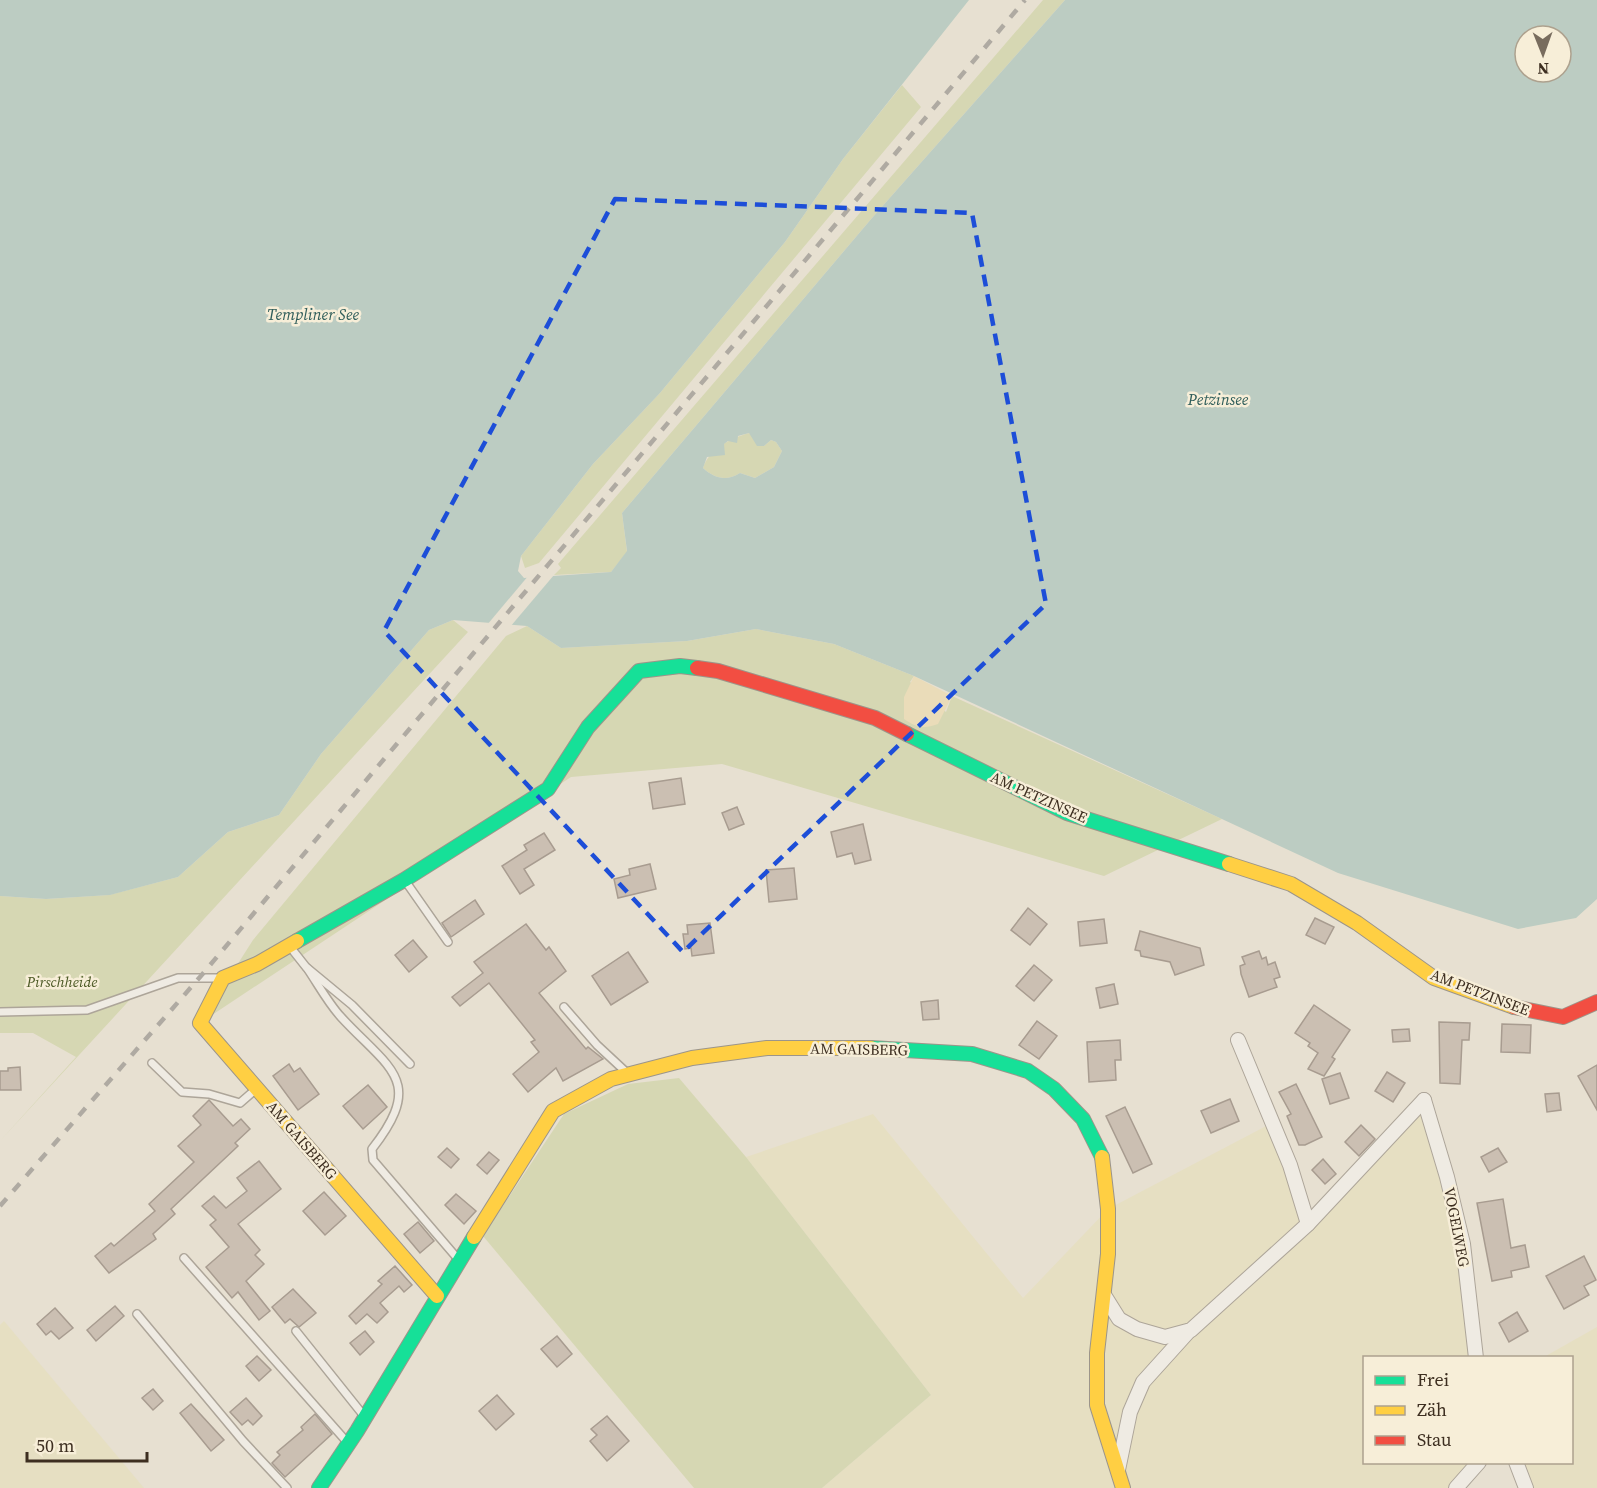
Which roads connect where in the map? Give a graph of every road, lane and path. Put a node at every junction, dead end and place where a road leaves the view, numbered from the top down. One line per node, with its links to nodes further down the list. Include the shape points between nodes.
1 (405, 880): 2 (lane); 3 (street); 6 (street, AM PETZINSEE, via 548,789 588,727 639,671 680,666 718,671 875,718 1067,813 1291,884 1357,923 1434,978 1544,1016 1563,1017)
2 (448, 942)
3 (289, 946): 4 (lane); 5 (street)
4 (307, 968): 11 (lane, via 352,1005); 16 (lane, via 339,1015 396,1074 399,1099 392,1122 372,1149 373,1160)
5 (223, 978): 8 (lane, via 178,978 87,1010); 13 (street, AM GAISBERG, via 200,1023)
6 (1597, 1002)
7 (564, 1007): 12 (lane, via 597,1046)
8 (0, 1012)
9 (1238, 1040): 14 (street, via 1290,1165)
10 (152, 1063): 13 (lane, via 182,1092 240,1103)
11 (410, 1064)
12 (628, 1074): 16 (street, AM GAISBERG, via 611,1079 553,1111); 17 (street, AM GAISBERG, via 692,1058 767,1048 893,1047 972,1054 1028,1071 1054,1089 1083,1119 1101,1151 1108,1209)
13 (257, 1089): 18 (street, AM GAISBERG)
14 (1308, 1224): 20 (street); 22 (street, VOGELWEG, via 1424,1100 1463,1244)
15 (184, 1258): 24 (lane)
16 (459, 1261): 18 (street, AM GAISBERG)
17 (1104, 1295): 20 (street, via 1119,1319 1137,1329 1165,1337); 27 (street, AM GAISBERG, via 1096,1405)
18 (437, 1296): 23 (street, AM GAISBERG)
19 (137, 1314): 28 (lane)
20 (1191, 1329): 27 (street, via 1143,1382 1130,1412)
21 (296, 1331): 23 (lane)
22 (1476, 1356)
23 (365, 1418): 24 (street, AM GAISBERG)
24 (349, 1444): 29 (street, AM GAISBERG)
25 (1477, 1464): 31 (street)
26 (1517, 1464): 32 (street)
27 (1118, 1473): 30 (street, AM GAISBERG)
28 (287, 1488)
29 (319, 1488)
30 (1123, 1488)
31 (1456, 1488)
32 (1526, 1488)

